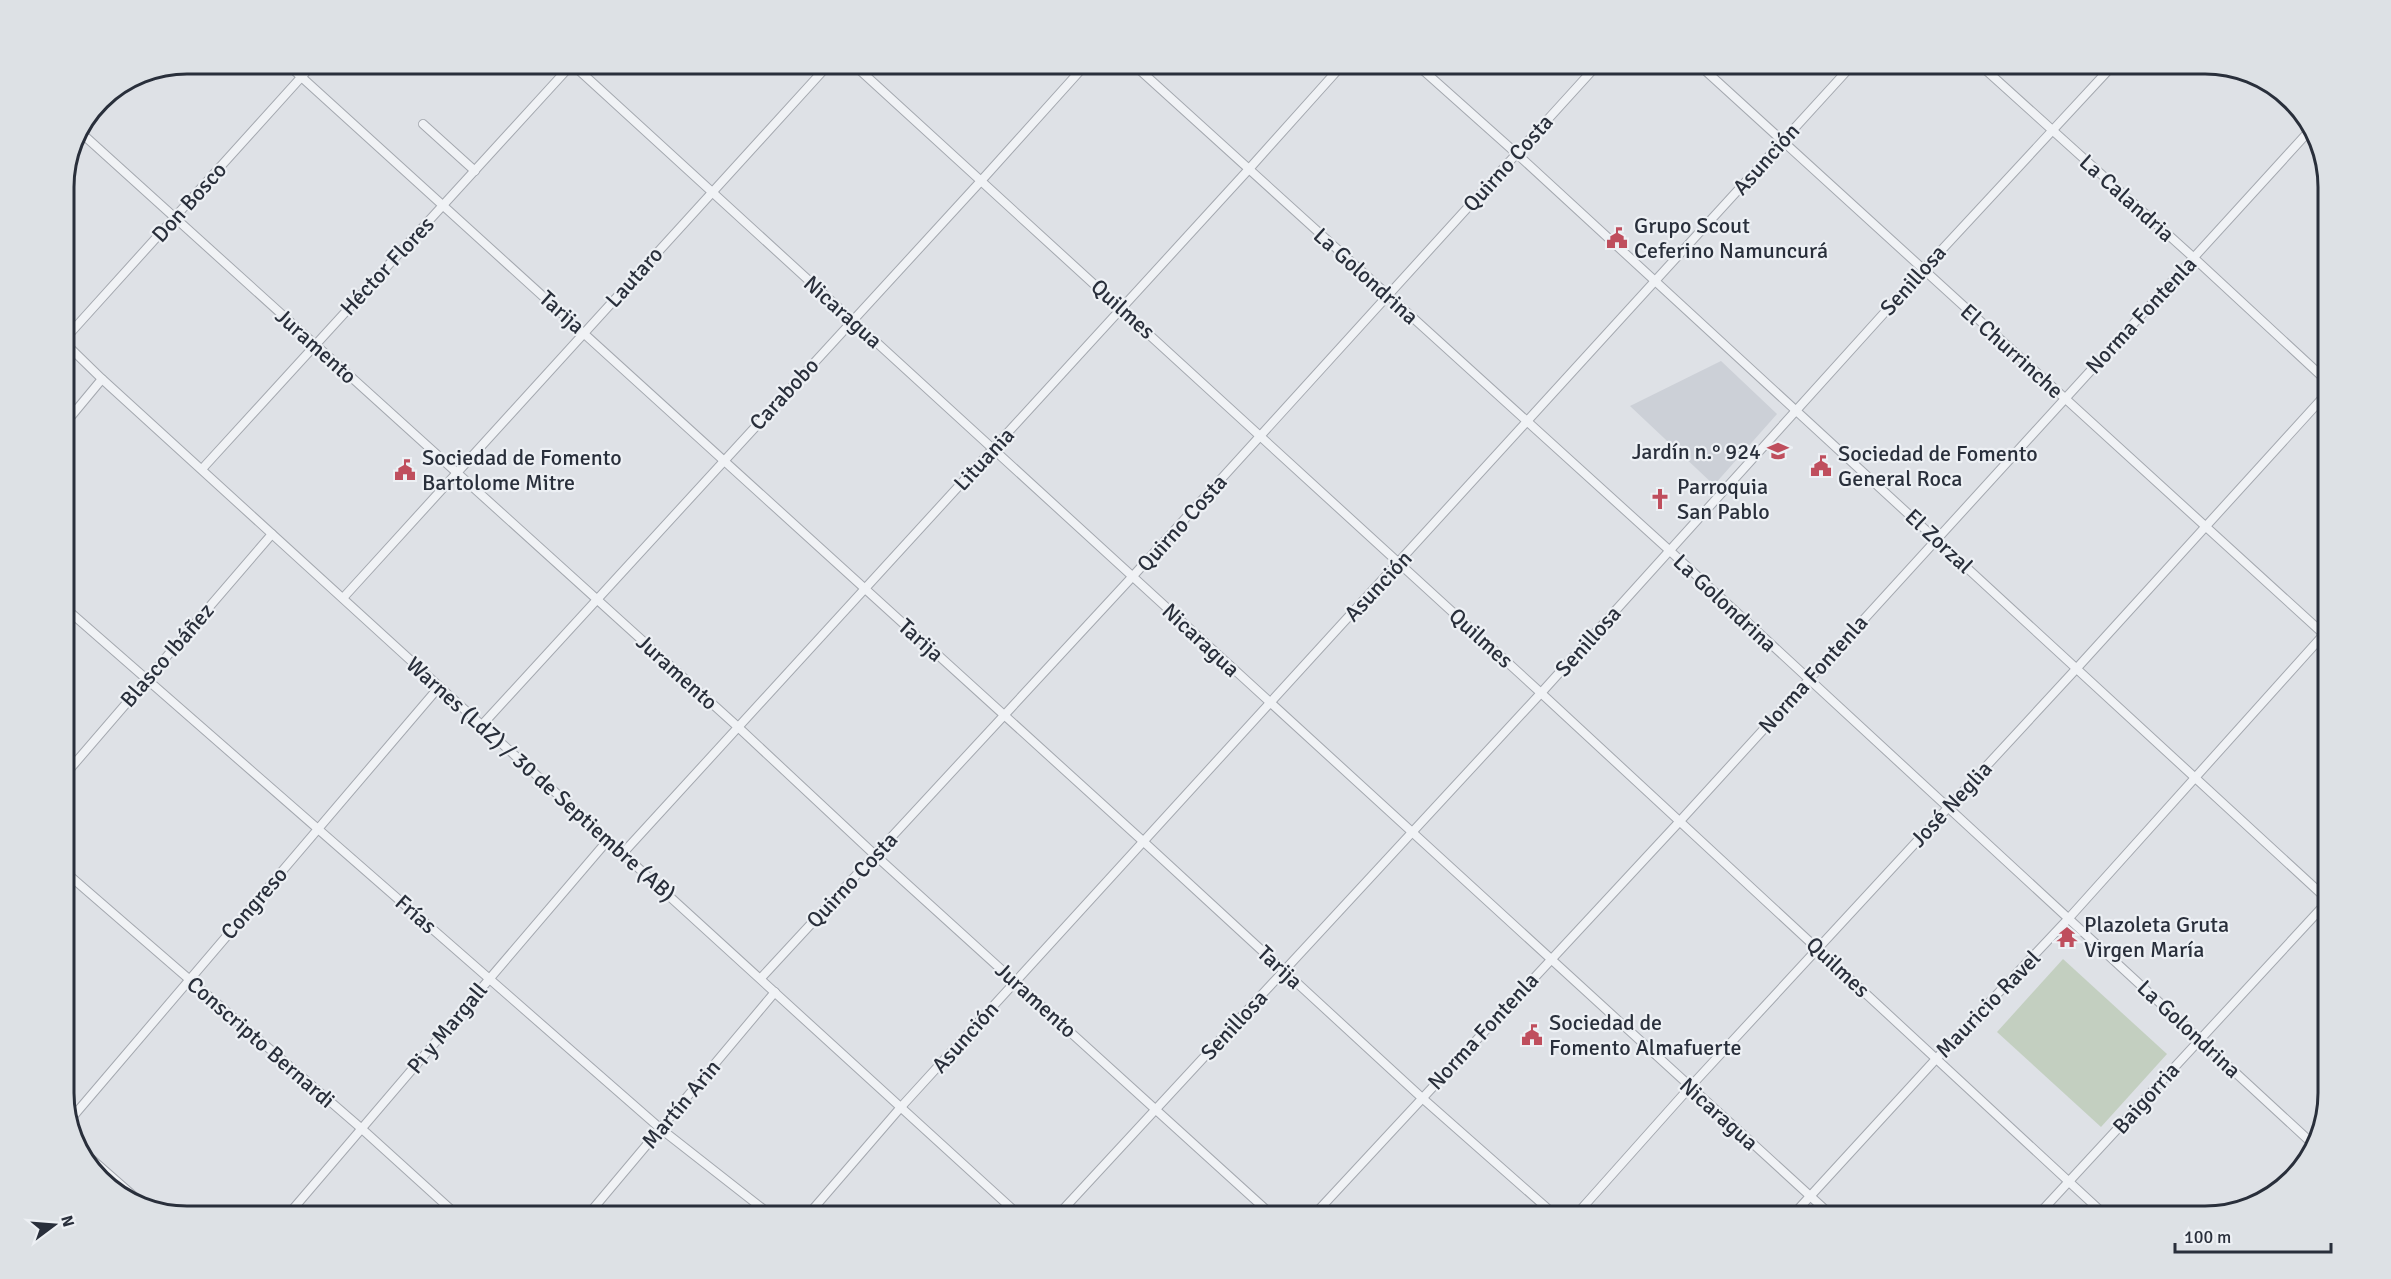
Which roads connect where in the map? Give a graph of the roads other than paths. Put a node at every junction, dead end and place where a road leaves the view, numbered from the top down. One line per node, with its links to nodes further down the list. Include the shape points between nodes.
1 (299, 74): 16 (street, Tarija)
2 (305, 74): 16 (street, Don Bosco)
3 (562, 74): 24 (street, Héctor Flores)
4 (584, 74): 26 (street, Nicaragua)
5 (820, 74): 26 (street, Lautaro)
6 (864, 74): 25 (street, Quilmes)
7 (1077, 74): 25 (street, Carabobo)
8 (1144, 74): 23 (street, La Golondrina)
9 (1334, 74): 23 (street, Lituania)
10 (1426, 74): 22 (street, El Zorzal)
11 (1589, 74): 22 (street, Quirno Costa)
12 (1709, 74): 21 (street, El Churrinche)
13 (1844, 74): 21 (street, Asunción)
14 (1990, 74): 18 (street, La Calandria)
15 (2105, 74): 18 (street, Senillosa)
16 (302, 77): 27 (street, Tarija); 28 (street, Don Bosco)
17 (423, 124): 24 (street)
18 (2052, 130): 29 (street, La Calandria); 30 (street, Senillosa)
19 (2305, 136): 29 (street, Norma Fontenla)
20 (85, 137): 28 (street, Juramento)
21 (1782, 142): 30 (street, El Churrinche); 31 (street, Asunción)
22 (1517, 154): 31 (street, El Zorzal); 32 (street, Quirno Costa)
23 (1250, 169): 32 (street, La Golondrina); 33 (street, Lituania)
24 (475, 171): 27 (street, Héctor Flores)
25 (980, 182): 33 (street, Quilmes); 34 (street, Carabobo)
26 (711, 192): 34 (street, Nicaragua); 36 (street, Lautaro)
27 (444, 205): 36 (street, Tarija); 37 (street, Héctor Flores)
28 (174, 219): 35 (street, Don Bosco); 37 (street, Juramento)
29 (2194, 258): 39 (street, La Calandria); 41 (street, Norma Fontenla)
30 (1923, 270): 41 (street, El Churrinche); 43 (street, Senillosa)
31 (1654, 282): 43 (street, El Zorzal); 45 (street, Asunción)
32 (1388, 296): 45 (street, La Golondrina); 46 (street, Quirno Costa)
33 (1122, 308): 46 (street, Quilmes); 47 (street, Lituania)
34 (852, 320): 47 (street, Nicaragua); 48 (street, Carabobo)
35 (74, 329)
36 (584, 333): 48 (street, Tarija); 50 (street, Lautaro)
37 (315, 345): 49 (street, Héctor Flores); 50 (street, Juramento)
38 (74, 352): 40 (street, Warnes (LdZ) / 30 de Septiembre (AB))
39 (2317, 372)
40 (102, 379): 44 (street); 49 (street, Warnes (LdZ) / 30 de Septiembre (AB))
41 (2064, 399): 51 (street, El Churrinche); 53 (street, Norma Fontenla)
42 (2317, 404): 51 (street, José Neglia)
43 (1796, 410): 53 (street, El Zorzal); 54 (street, Senillosa)
44 (74, 413)
45 (1527, 423): 54 (street, La Golondrina); 55 (street, Asunción)
46 (1260, 436): 55 (street, Quilmes); 56 (street, Quirno Costa)
47 (993, 449): 56 (street, Nicaragua); 57 (street, Lituania)
48 (723, 460): 57 (street, Tarija); 59 (street, Carabobo)
49 (202, 469): 52 (street, Warnes (LdZ) / 30 de Septiembre (AB))
50 (456, 473): 58 (street, Lautaro); 59 (street, Juramento)
51 (2204, 526): 61 (street, El Churrinche); 63 (street, José Neglia)
52 (272, 534): 58 (street, Warnes (LdZ) / 30 de Septiembre (AB)); 64 (street, Blasco Ibáñez)
53 (1936, 539): 63 (street, El Zorzal); 65 (street, Norma Fontenla)
54 (1669, 550): 65 (street, La Golondrina); 67 (street, Senillosa)
55 (1399, 563): 67 (street, Quilmes); 68 (street, Asunción)
56 (1133, 576): 68 (street, Nicaragua); 69 (street, Quirno Costa)
57 (864, 589): 69 (street, Tarija); 71 (street, Lituania)
58 (343, 598): 66 (street, Warnes (LdZ) / 30 de Septiembre (AB))
59 (596, 599): 70 (street, Carabobo); 71 (street, Juramento)
60 (74, 616): 64 (street, Frías)
61 (2317, 626)
62 (2318, 644): 73 (street, Mauricio Ravel)
63 (2077, 668): 73 (street, El Zorzal); 74 (street, José Neglia)
64 (146, 679): 72 (street, Blasco Ibáñez); 76 (street, Frías)
65 (1807, 680): 74 (street, La Golondrina); 75 (street, Norma Fontenla)
66 (439, 687): 70 (street, Warnes (LdZ) / 30 de Septiembre (AB)); 76 (street, Congreso)
67 (1541, 693): 75 (street, Quilmes); 77 (street, Senillosa)
68 (1270, 703): 77 (street, Nicaragua); 79 (street, Asunción)
69 (1004, 714): 79 (street, Tarija); 81 (street, Quirno Costa)
70 (481, 726): 78 (street, Warnes (LdZ) / 30 de Septiembre (AB))
71 (738, 727): 80 (street, Lituania); 81 (street, Juramento)
72 (74, 764)
73 (2195, 776): 83 (street, El Zorzal); 85 (street, Mauricio Ravel)
74 (1948, 808): 85 (street, La Golondrina); 86 (street, José Neglia)
75 (1680, 821): 86 (street, Quilmes); 87 (street, Norma Fontenla)
76 (319, 829): 89 (street, Frías); 91 (street, Congreso)
77 (1412, 832): 87 (street, Nicaragua); 88 (street, Senillosa)
78 (608, 840): 80 (street, Warnes (LdZ) / 30 de Septiembre (AB)); 89 (street, Pi y Margall)
79 (1145, 843): 88 (street, Tarija); 92 (street, Asunción)
80 (623, 853): 90 (street, Warnes (LdZ) / 30 de Septiembre (AB))
81 (876, 855): 90 (street, Quirno Costa); 92 (street, Juramento)
82 (74, 880): 91 (street, Conscripto Bernardi)
83 (2318, 890)
84 (2318, 911): 94 (street, Baigorria)
85 (2069, 918): 94 (street, La Golondrina); 95 (street, Mauricio Ravel)
86 (1818, 948): 95 (street, Quilmes); 96 (street, José Neglia)
87 (1550, 959): 96 (street, Nicaragua); 97 (street, Norma Fontenla)
88 (1284, 970): 97 (street, Tarija); 99 (street, Senillosa)
89 (489, 978): 101 (street, Pi y Margall); 102 (street, Frías)
90 (760, 978): 93 (street, Warnes (LdZ) / 30 de Septiembre (AB))
91 (189, 979): 100 (street, Congreso); 101 (street, Conscripto Bernardi)
92 (1016, 981): 98 (street, Asunción); 99 (street, Juramento)
93 (775, 992): 98 (street, Warnes (LdZ) / 30 de Septiembre (AB)); 102 (street, Martín Arin)
94 (2200, 1038): 103 (street, La Golondrina); 104 (street, Baigorria)
95 (1936, 1059): 104 (street, Quilmes); 105 (street, Mauricio Ravel)
96 (1690, 1087): 105 (street, Nicaragua); 116 (street, José Neglia)
97 (1421, 1097): 114 (street, Norma Fontenla); 115 (street, Tarija)
98 (901, 1107): 110 (street, Asunción); 111 (street, Warnes (LdZ) / 30 de Septiembre (AB))
99 (1156, 1110): 112 (street, Senillosa); 113 (street, Juramento)
100 (76, 1113)
101 (362, 1129): 106 (street, Pi y Margall); 107 (street, Conscripto Bernardi)
102 (661, 1130): 108 (street, Martín Arin); 109 (street, Frías)
103 (2308, 1139)
104 (2070, 1182): 119 (street, Baigorria); 120 (street, Quilmes)
105 (1810, 1196): 117 (street, Mauricio Ravel); 118 (street, Nicaragua)
106 (297, 1206)
107 (447, 1206)
108 (596, 1206)
109 (759, 1206)
110 (816, 1206)
111 (1009, 1206)
112 (1066, 1206)
113 (1262, 1206)
114 (1322, 1206)
115 (1545, 1206)
116 (1584, 1206)
117 (1801, 1206)
118 (1821, 1206)
119 (2047, 1206)
120 (2095, 1206)

